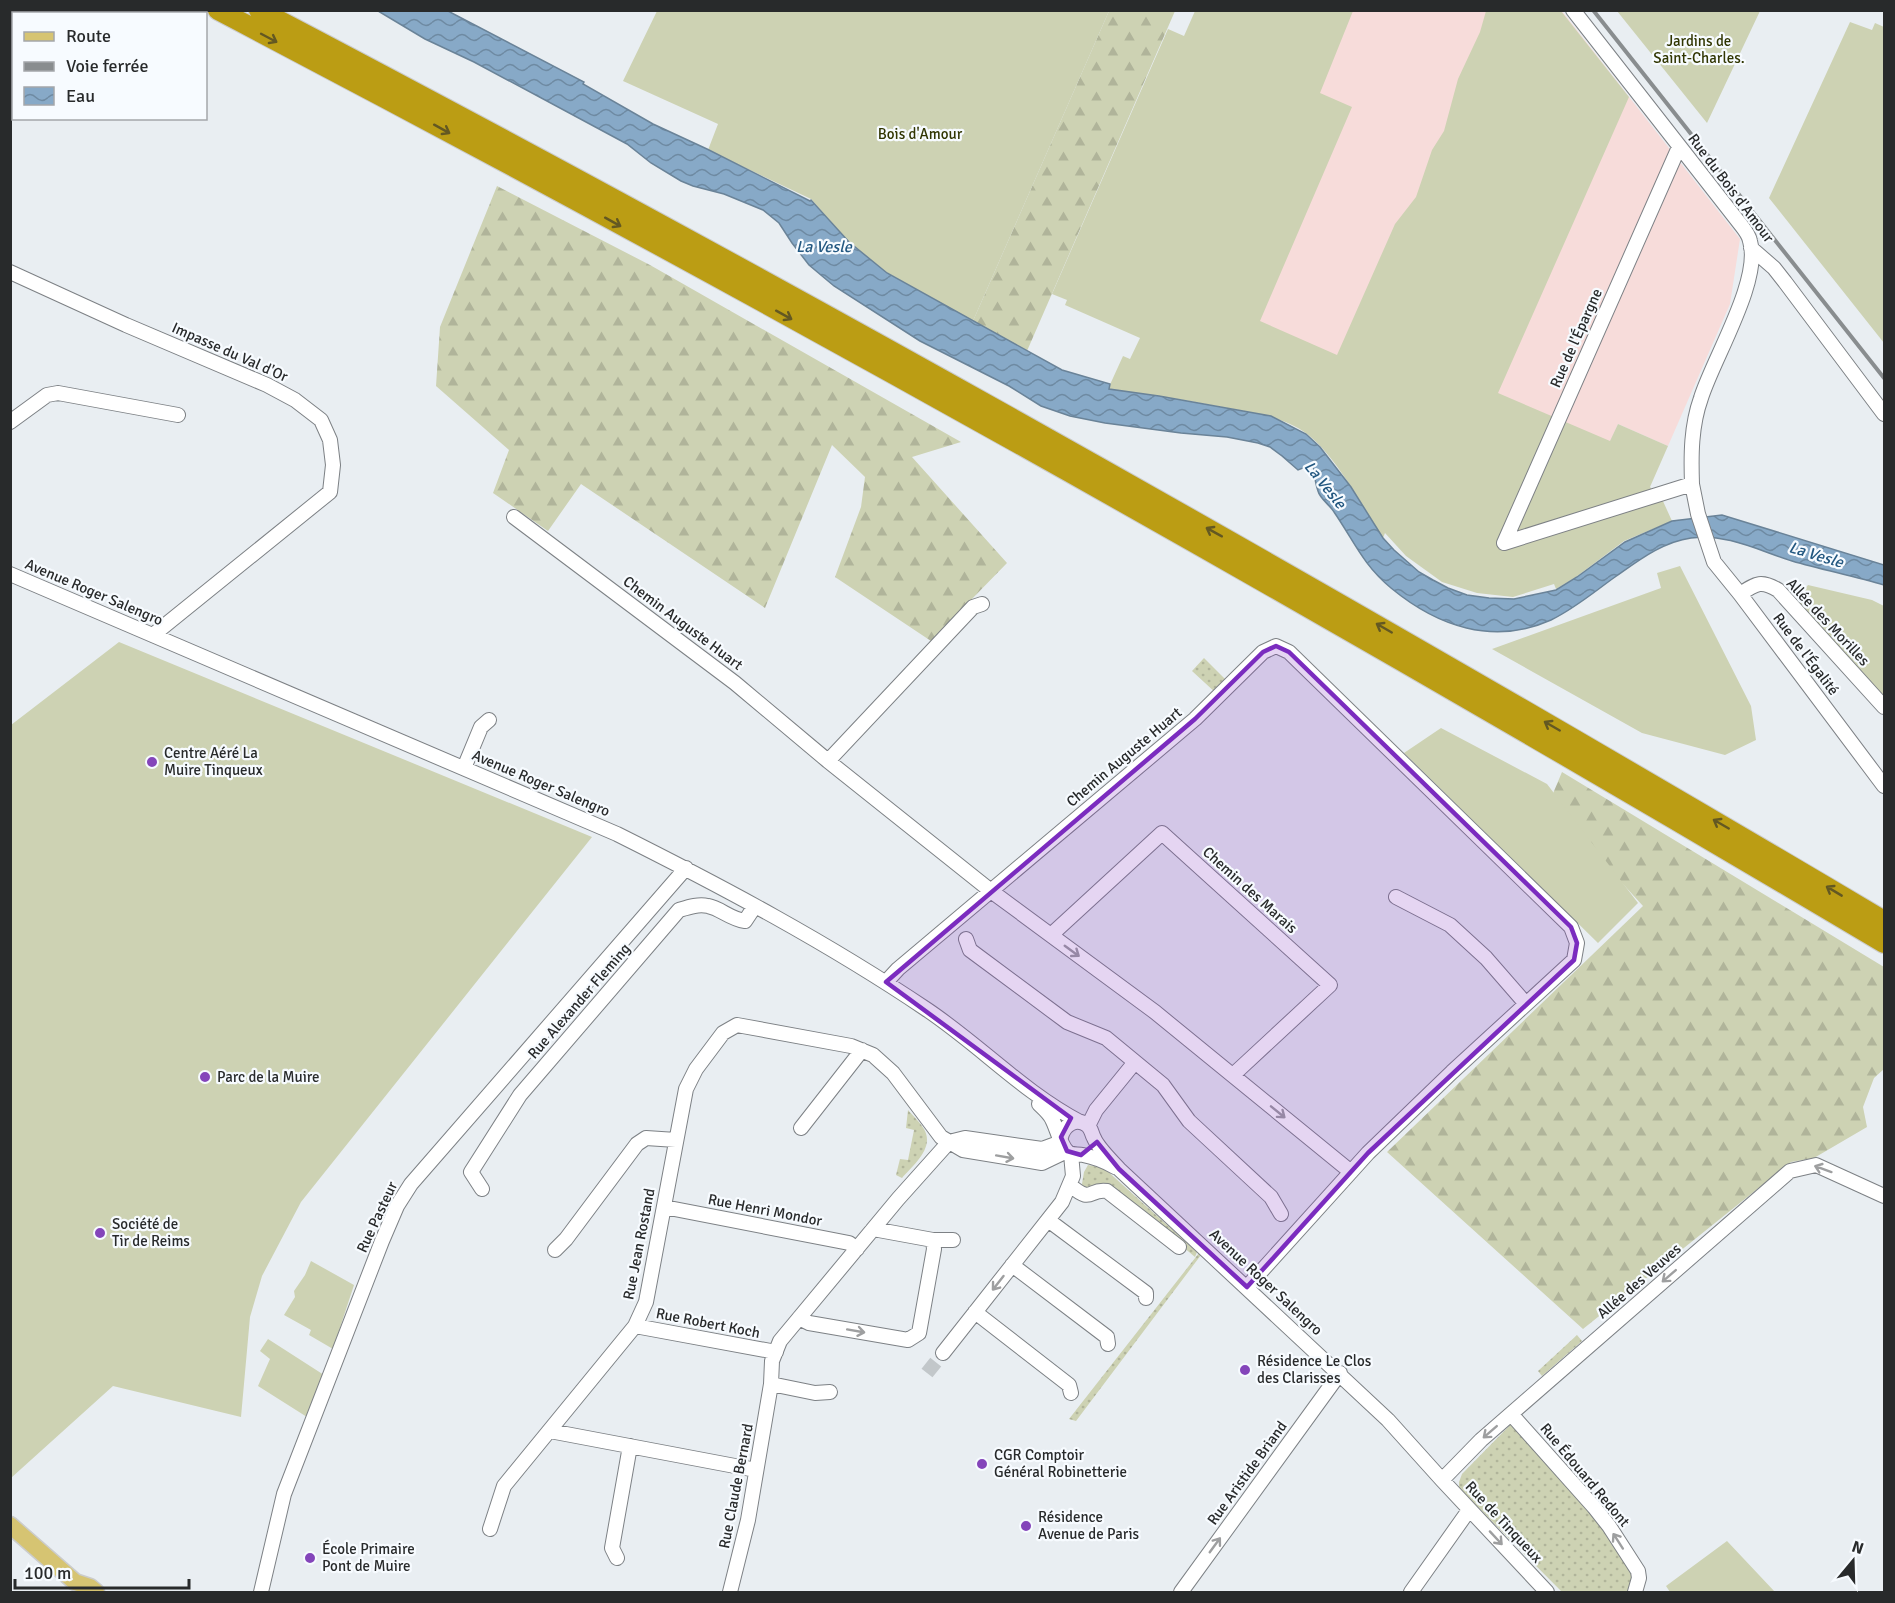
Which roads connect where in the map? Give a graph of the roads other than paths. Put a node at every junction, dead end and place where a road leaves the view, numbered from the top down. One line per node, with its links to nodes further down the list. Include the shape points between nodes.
1 (218, 10): 28 (highway, one-way to 28, via 945,402 1361,637)
2 (259, 10): 25 (highway, one-way to 2, via 1366,618 964,392)
3 (1573, 10): 4 (street, Rue du Bois d'Amour)
4 (1679, 147): 5 (street, Rue du Bois d'Amour, via 1748,234); 10 (street, Rue de l'Épargne, via 1504,543)
5 (1751, 248): 7 (street, Rue du Bois d'Amour, via 1774,268); 10 (street, via 1744,292 1700,399 1692,441)
6 (10, 272): 15 (street, Impasse du Val d'Or, via 267,385 321,420 330,440 330,492)
7 (1884, 414)
8 (178, 415): 9 (street, via 58,393 47,395)
9 (10, 422)
10 (1692, 484): 13 (street, Rue de l'Égalité, via 1714,562)
11 (514, 517): 18 (street, Chemin Auguste Huart, via 735,683)
12 (10, 574): 15 (street, Avenue Roger Salengro)
13 (1740, 594): 16 (street, Allée des Morilles, via 1755,584 1766,583 1778,590); 20 (street, Rue de l'Égalité)
14 (982, 604): 18 (street, via 974,607)
15 (153, 635): 19 (street, Avenue Roger Salengro)
16 (1884, 707)
17 (489, 720): 19 (street, via 481,727)
18 (828, 761): 22 (street, Chemin Auguste Huart)
19 (464, 768): 21 (street, Avenue Roger Salengro)
20 (1884, 786)
21 (686, 868): 24 (street, Avenue Roger Salengro); 78 (street, Rue Pasteur, via 411,1184 397,1206 284,1494)
22 (992, 891): 26 (street); 29 (street, Chemin Auguste Huart); 30 (street, Chemin Auguste Huart, via 1195,719 1263,652 1276,646 1289,652 1571,927 1577,943 1574,960)
23 (1396, 897): 30 (street, via 1450,925 1486,958)
24 (755, 906): 29 (street, Avenue Roger Salengro); 43 (street, Rue Alexander Fleming, via 745,921 710,906 679,910 520,1095 471,1172)
25 (1884, 921)
26 (1051, 935): 33 (street, one-way to 33); 33 (street, Chemin des Marais, via 1162,832 1330,985)
27 (966, 939): 32 (street, via 970,950 1067,1022 1106,1038)
28 (1884, 943)
29 (886, 982): 34 (street, Avenue Roger Salengro, via 979,1048)
30 (1526, 1004): 41 (street)
31 (862, 1050): 35 (street); 37 (street, Rue Jean Rostand, via 737,1025 723,1033 696,1069 686,1089); 38 (street, Rue Jean Rostand, via 892,1073)
32 (1135, 1062): 36 (street, via 1096,1110); 46 (street, via 1163,1085 1189,1121 1271,1197)
33 (1233, 1075): 41 (street, one-way to 41)
34 (1024, 1087): 36 (street, Avenue Roger Salengro); 39 (street, Avenue Roger Salengro, via 1051,1117)
35 (801, 1128)
36 (1087, 1129): 39 (street, via 1090,1148); 39 (street, via 1075,1122 1065,1127); 40 (street, Avenue Roger Salengro)
37 (676, 1140): 45 (street, Rue Jean Rostand); 53 (street, via 646,1138 636,1144)
38 (949, 1142): 39 (street, via 965,1138 1042,1149); 48 (street, Rue Claude Bernard)
39 (1068, 1148): 40 (street, Avenue Roger Salengro); 42 (street, via 1073,1176)
40 (1119, 1169): 55 (street, Avenue Roger Salengro)
41 (1351, 1172): 55 (street)
42 (1070, 1185): 47 (street); 51 (street, via 1087,1196 1107,1191)
43 (482, 1189)
44 (1882, 1194): 67 (street, Allée des Veuves, one-way to 67, via 1816,1165 1790,1171)
45 (664, 1207): 52 (street, Rue Henri Mondor, via 849,1242); 59 (street, Rue Jean Rostand, via 646,1302)
46 (1281, 1214)
47 (1048, 1220): 54 (street); 56 (street, via 1146,1293)
48 (873, 1229): 49 (street); 52 (street, Rue Claude Bernard)
49 (933, 1240): 50 (street); 58 (street, one-way to 49, via 908,1340 919,1333)
50 (953, 1240)
51 (1179, 1247)
52 (857, 1249): 58 (street, Rue Claude Bernard)
53 (555, 1250)
54 (1012, 1265): 57 (street, one-way to 57); 60 (street, via 1107,1337)
55 (1247, 1287): 63 (street, Avenue Roger Salengro)
56 (1146, 1298)
57 (975, 1312): 62 (street); 66 (street, via 1069,1385)
58 (799, 1318): 61 (street, Rue Claude Bernard)
59 (635, 1326): 61 (street, Rue Robert Koch); 68 (street, Rue Jean Rostand)
60 (1108, 1344)
61 (776, 1352): 64 (street, Rue Claude Bernard)
62 (943, 1353)
63 (1340, 1373): 71 (street, Avenue Roger Salengro); 80 (street, Rue Aristide Briand, one-way to 63)
64 (771, 1384): 65 (street, via 815,1393); 70 (street, Rue Claude Bernard)
65 (830, 1392)
66 (1071, 1393)
67 (1511, 1414): 71 (street, Allée des Veuves, one-way to 71); 83 (street, Rue Édouard Redont, one-way to 67, via 1638,1571 1609,1526)
68 (550, 1431): 69 (street); 74 (street, Rue Jean Rostand, via 504,1486)
69 (630, 1446): 70 (street); 75 (street, via 612,1548)
70 (756, 1470): 79 (street, Rue Claude Bernard)
71 (1439, 1477): 72 (street, Rue de Tinqueux)
72 (1469, 1510): 81 (street); 82 (street, Rue de Tinqueux, one-way to 82)
73 (10, 1525): 76 (main road)
74 (490, 1529)
75 (617, 1558)
76 (77, 1587): 77 (main road, via 90,1587)
77 (96, 1593)
78 (261, 1593)
79 (730, 1593)
80 (1181, 1593)
81 (1411, 1593)
82 (1547, 1593)
83 (1635, 1593)

